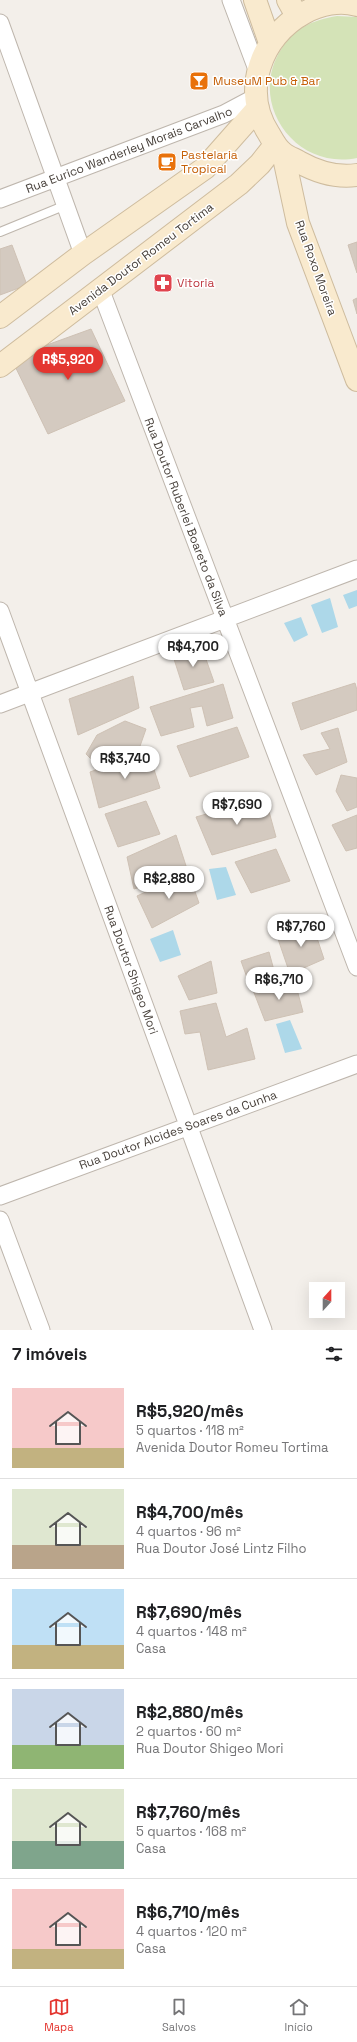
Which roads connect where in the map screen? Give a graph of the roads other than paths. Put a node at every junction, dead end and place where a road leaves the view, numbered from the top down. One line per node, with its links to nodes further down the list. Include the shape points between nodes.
1 (231, 0): 7 (street)
2 (255, 0): 6 (main road)
3 (357, 5): 4 (main road, via 333,3)
4 (292, 8): 6 (main road, via 282,28)
5 (0, 23): 11 (street)
6 (270, 43): 7 (main road)
7 (258, 72): 8 (main road)
8 (257, 102): 9 (main road, via 264,127); 11 (street, Rua Eurico Wanderley Morais Carvalho); 15 (main road, via 205,168)
9 (279, 149): 10 (main road, via 313,170 344,177); 16 (main road, Avenida Doutor Romeu Tortima, via 239,184); 19 (main road, Rua Roxo Moreira, via 298,223)
10 (357, 175)
11 (57, 179): 12 (street, Rua Eurico Wanderley Morais Carvalho); 13 (street)
12 (0, 199)
13 (66, 205): 14 (lane); 15 (street)
14 (0, 232)
15 (83, 254): 17 (main road)
16 (101, 291): 18 (main road, Avenida Doutor Romeu Tortima); 22 (street, Rua Doutor Ruberlei Boareto da Silva)
17 (0, 317)
18 (0, 366)
19 (357, 380)
20 (357, 569): 22 (street)
21 (0, 611): 23 (street, Rua Doutor Shigeo Mori)
22 (224, 620): 23 (street); 25 (street, Rua Doutor Ruberlei Boareto da Silva)
23 (30, 693): 24 (street); 27 (street, Rua Doutor Shigeo Mori)
24 (0, 704)
25 (357, 966)
26 (357, 1064): 27 (street, Rua Doutor Alcides Soares da Cunha)
27 (188, 1126): 28 (street, Rua Doutor Alcides Soares da Cunha); 31 (street, Rua Doutor Shigeo Mori)
28 (0, 1196)
29 (0, 1220): 30 (street)
30 (41, 1330)
31 (263, 1330)

